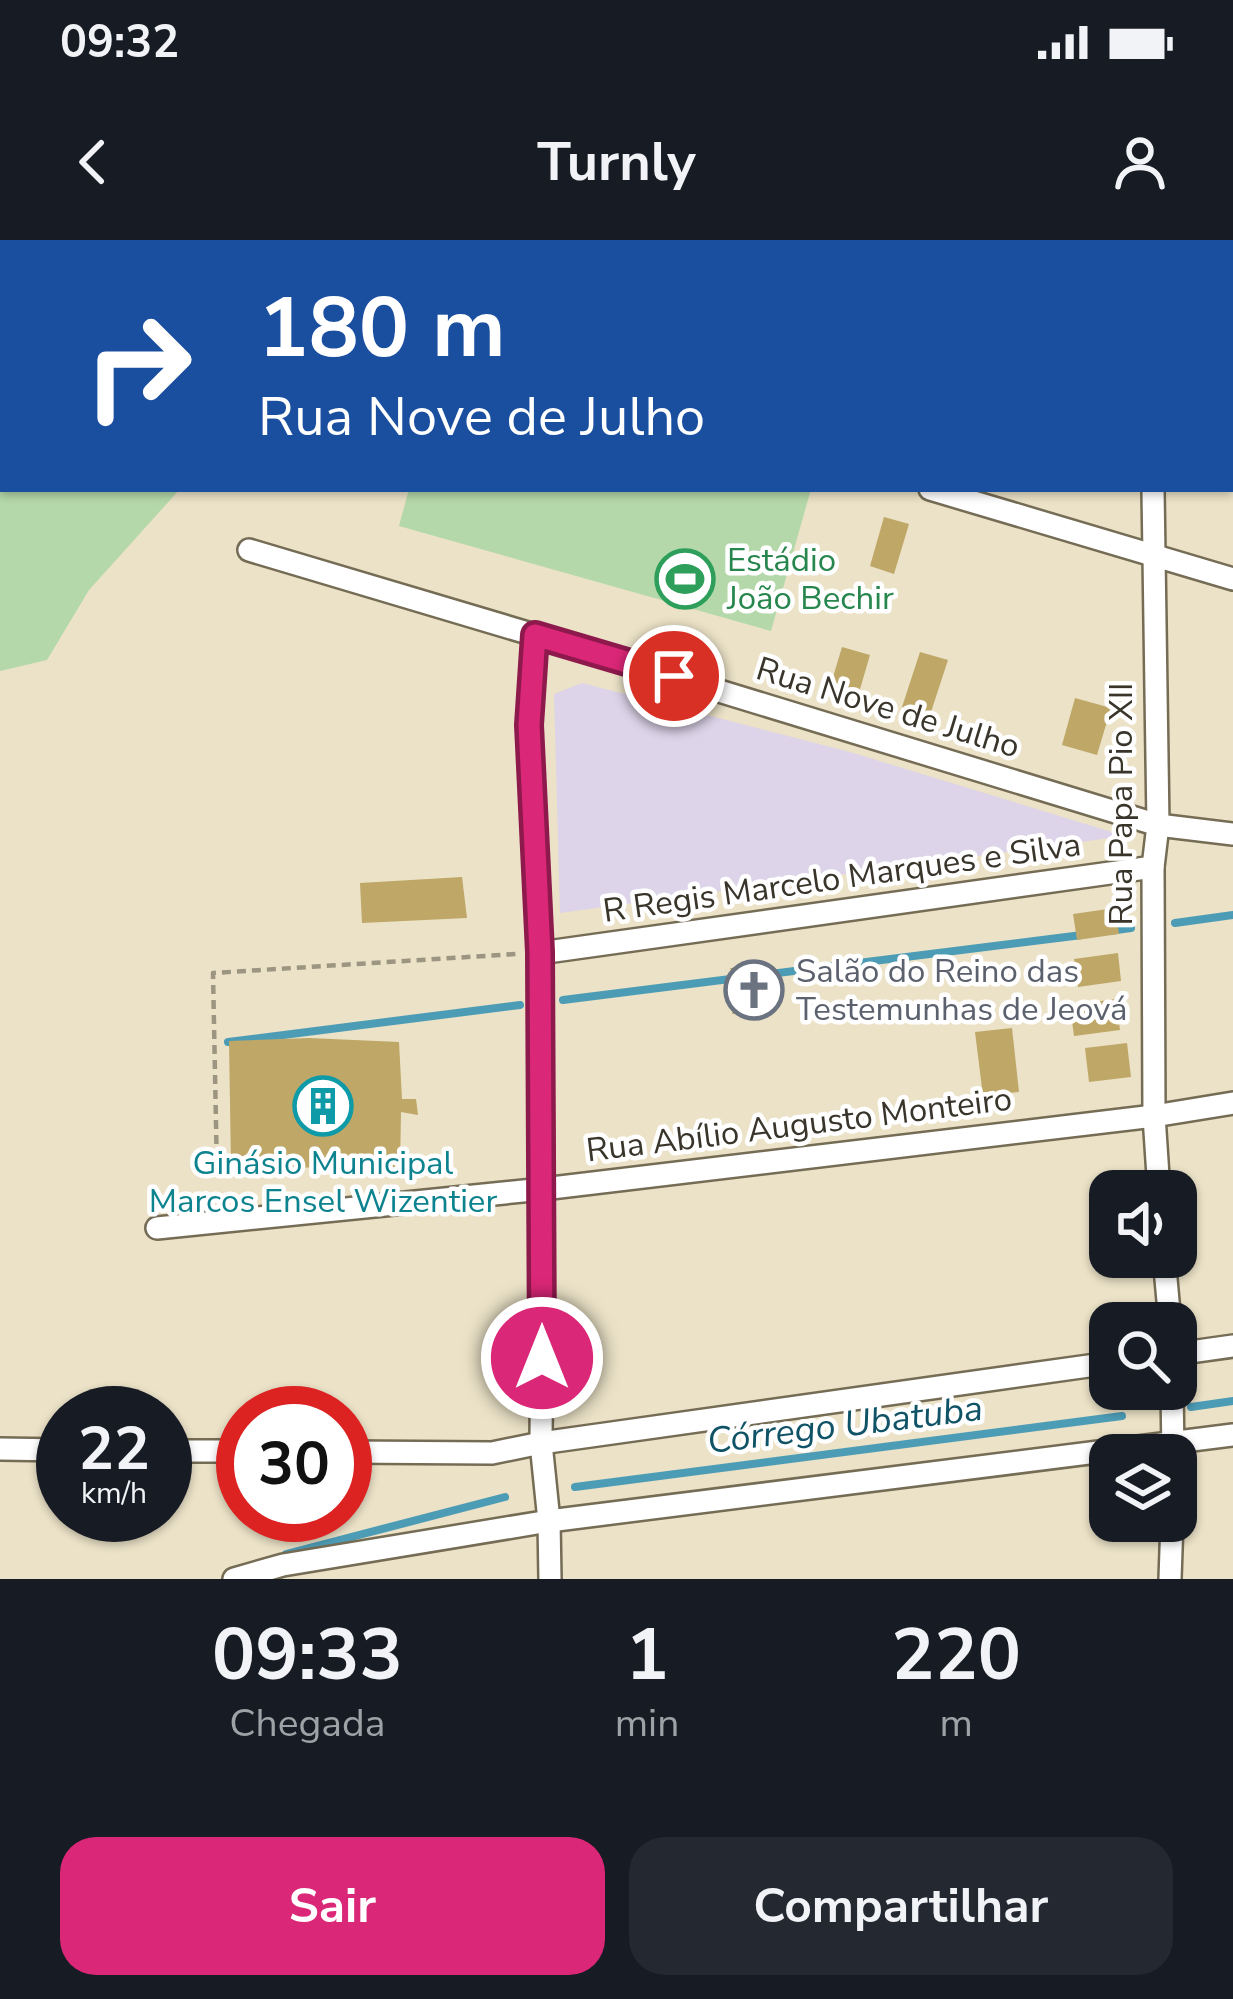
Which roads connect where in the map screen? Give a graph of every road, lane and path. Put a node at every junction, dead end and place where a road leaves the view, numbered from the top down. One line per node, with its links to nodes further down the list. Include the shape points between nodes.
1 (940, 492): 4 (street)
2 (1153, 492): 4 (street, Rua Papa Pio XII)
3 (249, 550): 6 (street, Rua Nove de Julho)
4 (1152, 556): 5 (street); 7 (street, Rua Papa Pio XII)
5 (1233, 580)
6 (535, 635): 7 (street, Rua Nove de Julho); 10 (street, via 529,725)
7 (1158, 825): 8 (street, Rua Nove de Julho); 9 (street, Rua Papa Pio XII)
8 (1233, 834)
9 (1153, 867): 10 (street, R Regis Marcelo Marques e Silva); 12 (street, Rua Papa Pio XII)
10 (540, 952): 14 (path, via 213,973); 15 (street)
11 (1233, 1103): 12 (street, Rua Abílio Augusto Monteiro)
12 (1154, 1116): 13 (street, Rua Papa Pio XII); 15 (street, Rua Abílio Augusto Monteiro)
13 (1158, 1170)
14 (217, 1174)
15 (543, 1189): 16 (street, Rua Abílio Augusto Monteiro); 21 (street)
16 (157, 1228)
17 (1233, 1346): 18 (street)
18 (1197, 1351)
19 (1089, 1366): 21 (street)
20 (1233, 1435): 22 (street)
21 (541, 1443): 25 (street, via 492,1454); 27 (street)
22 (1197, 1443)
23 (0, 1449): 24 (street)
24 (36, 1450)
25 (372, 1452)
26 (1089, 1459): 27 (street)
27 (550, 1521): 29 (street); 30 (street)
28 (1171, 1542): 31 (street)
29 (234, 1579)
30 (550, 1579)
31 (1170, 1579)

